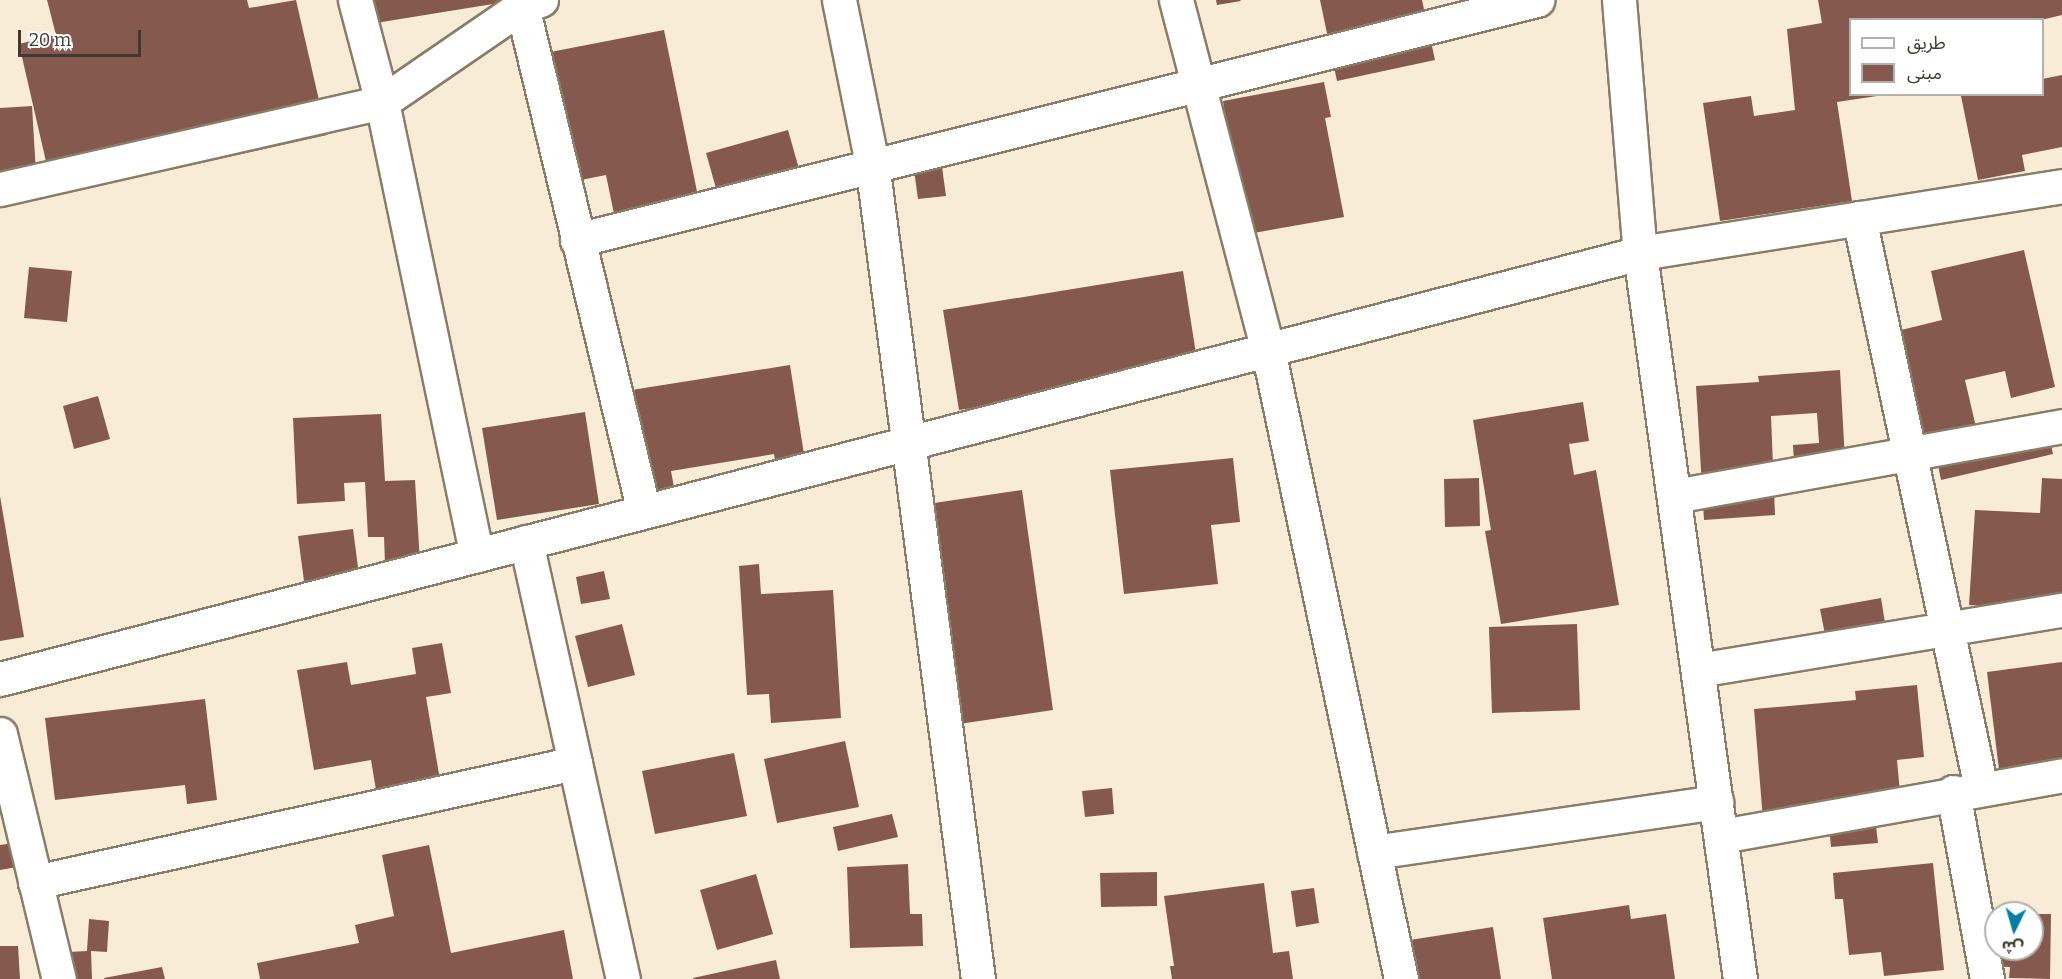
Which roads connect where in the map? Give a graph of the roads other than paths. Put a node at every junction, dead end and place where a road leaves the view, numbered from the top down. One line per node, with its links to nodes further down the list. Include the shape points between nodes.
1 (355, 0): 8 (street)
2 (839, 0): 9 (street)
3 (1176, 0): 7 (street)
4 (1537, 0): 7 (street)
5 (1619, 0): 14 (street)
6 (531, 3): 8 (street); 13 (street)
7 (1198, 83): 9 (street); 15 (street)
8 (382, 102): 11 (street); 22 (street)
9 (872, 163): 13 (street); 17 (street)
10 (2062, 186): 12 (street)
11 (0, 189)
12 (1859, 218): 14 (street); 18 (street)
13 (577, 240): 20 (street)
14 (1640, 253): 15 (street); 19 (street)
15 (1268, 350): 17 (street); 33 (street)
16 (2062, 426): 18 (street)
17 (910, 442): 20 (street); 37 (street)
18 (1910, 454): 19 (street); 24 (street)
19 (1674, 496): 25 (street)
20 (644, 512): 21 (street)
21 (526, 542): 22 (street); 28 (street)
22 (477, 555): 26 (street)
23 (2062, 610): 24 (street)
24 (1947, 629): 25 (street); 30 (street)
25 (1698, 670): 31 (street)
26 (0, 679)
27 (0, 734): 34 (street)
28 (575, 763): 34 (street); 36 (street)
29 (2062, 775): 30 (street)
30 (1967, 790): 32 (street); 40 (street)
31 (1716, 802): 32 (street); 33 (street)
32 (1721, 836): 39 (street)
33 (1374, 852): 38 (street)
34 (35, 882): 35 (street)
35 (59, 979)
36 (621, 979)
37 (978, 979)
38 (1401, 979)
39 (1740, 979)
40 (1987, 979)

